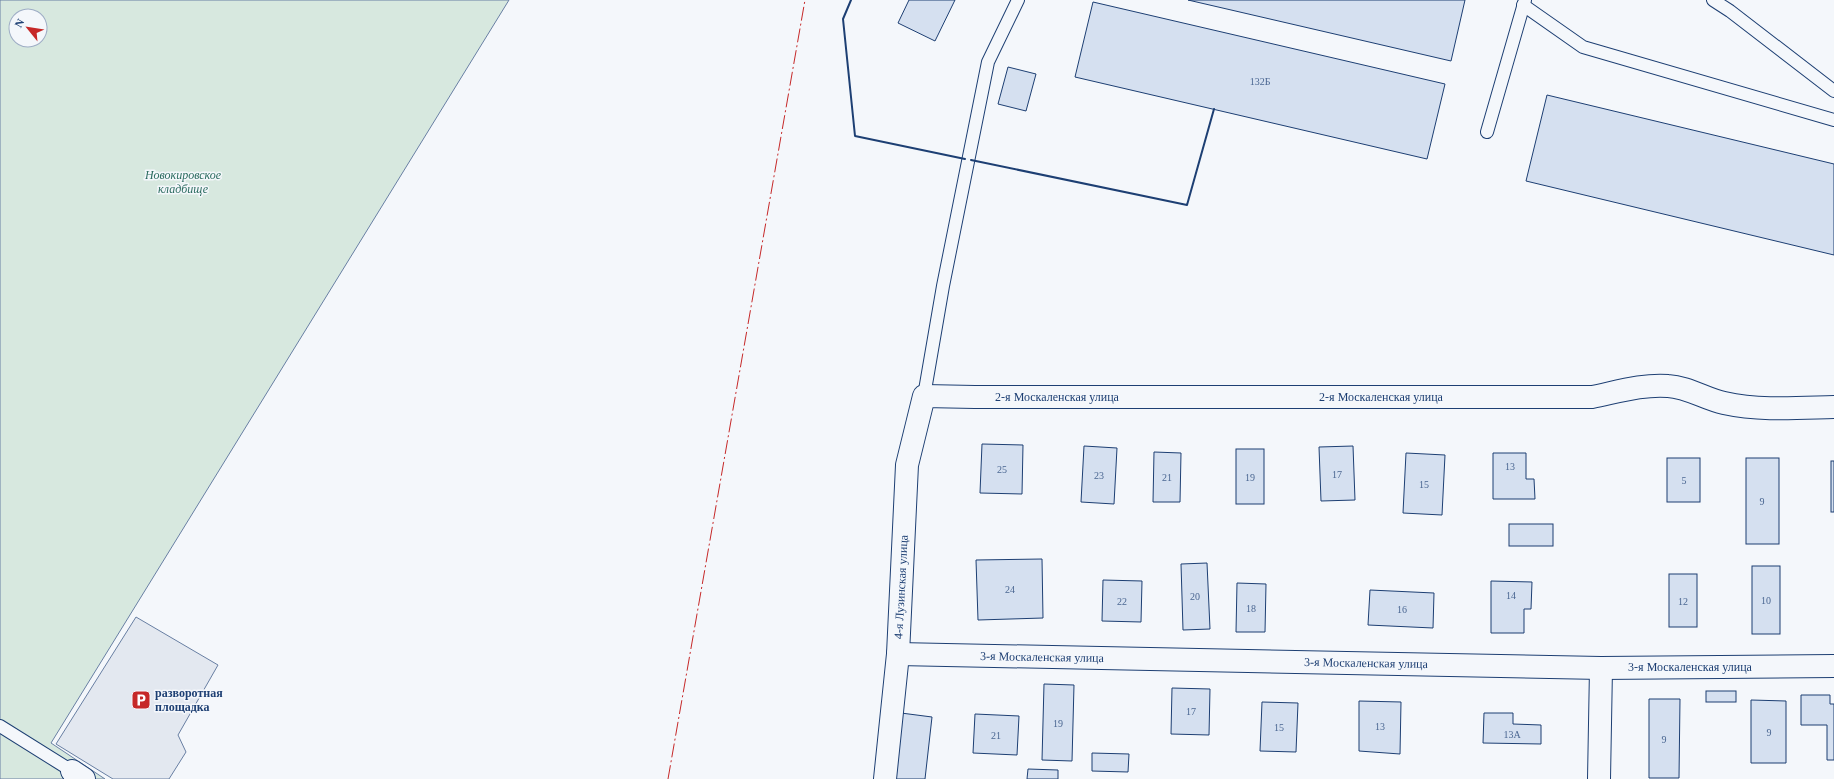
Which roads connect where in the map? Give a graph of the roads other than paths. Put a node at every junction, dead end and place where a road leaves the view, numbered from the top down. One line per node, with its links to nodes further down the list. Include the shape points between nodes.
1 (1018, 0): 7 (lane, via 988,62 943,286)
2 (1713, 0): 4 (lane)
3 (1524, 3): 5 (lane, via 1583,47); 6 (lane)
4 (1834, 91)
5 (1834, 120)
6 (1487, 132)
7 (924, 396): 8 (street, 2-я Москаленская улица, via 1592,397 1640,388 1669,386 1723,403 1762,409); 9 (street, 4-я Лузинская улица, via 907,465)
8 (1834, 407)
9 (898, 654): 11 (street, 3-я Москаленская улица); 14 (street, 4-я Лузинская улица)
10 (1834, 666): 11 (street, 3-я Москаленская улица)
11 (1601, 668): 15 (street)
12 (0, 726): 13 (lane)
13 (74, 776)
14 (885, 779)
15 (1599, 779)

